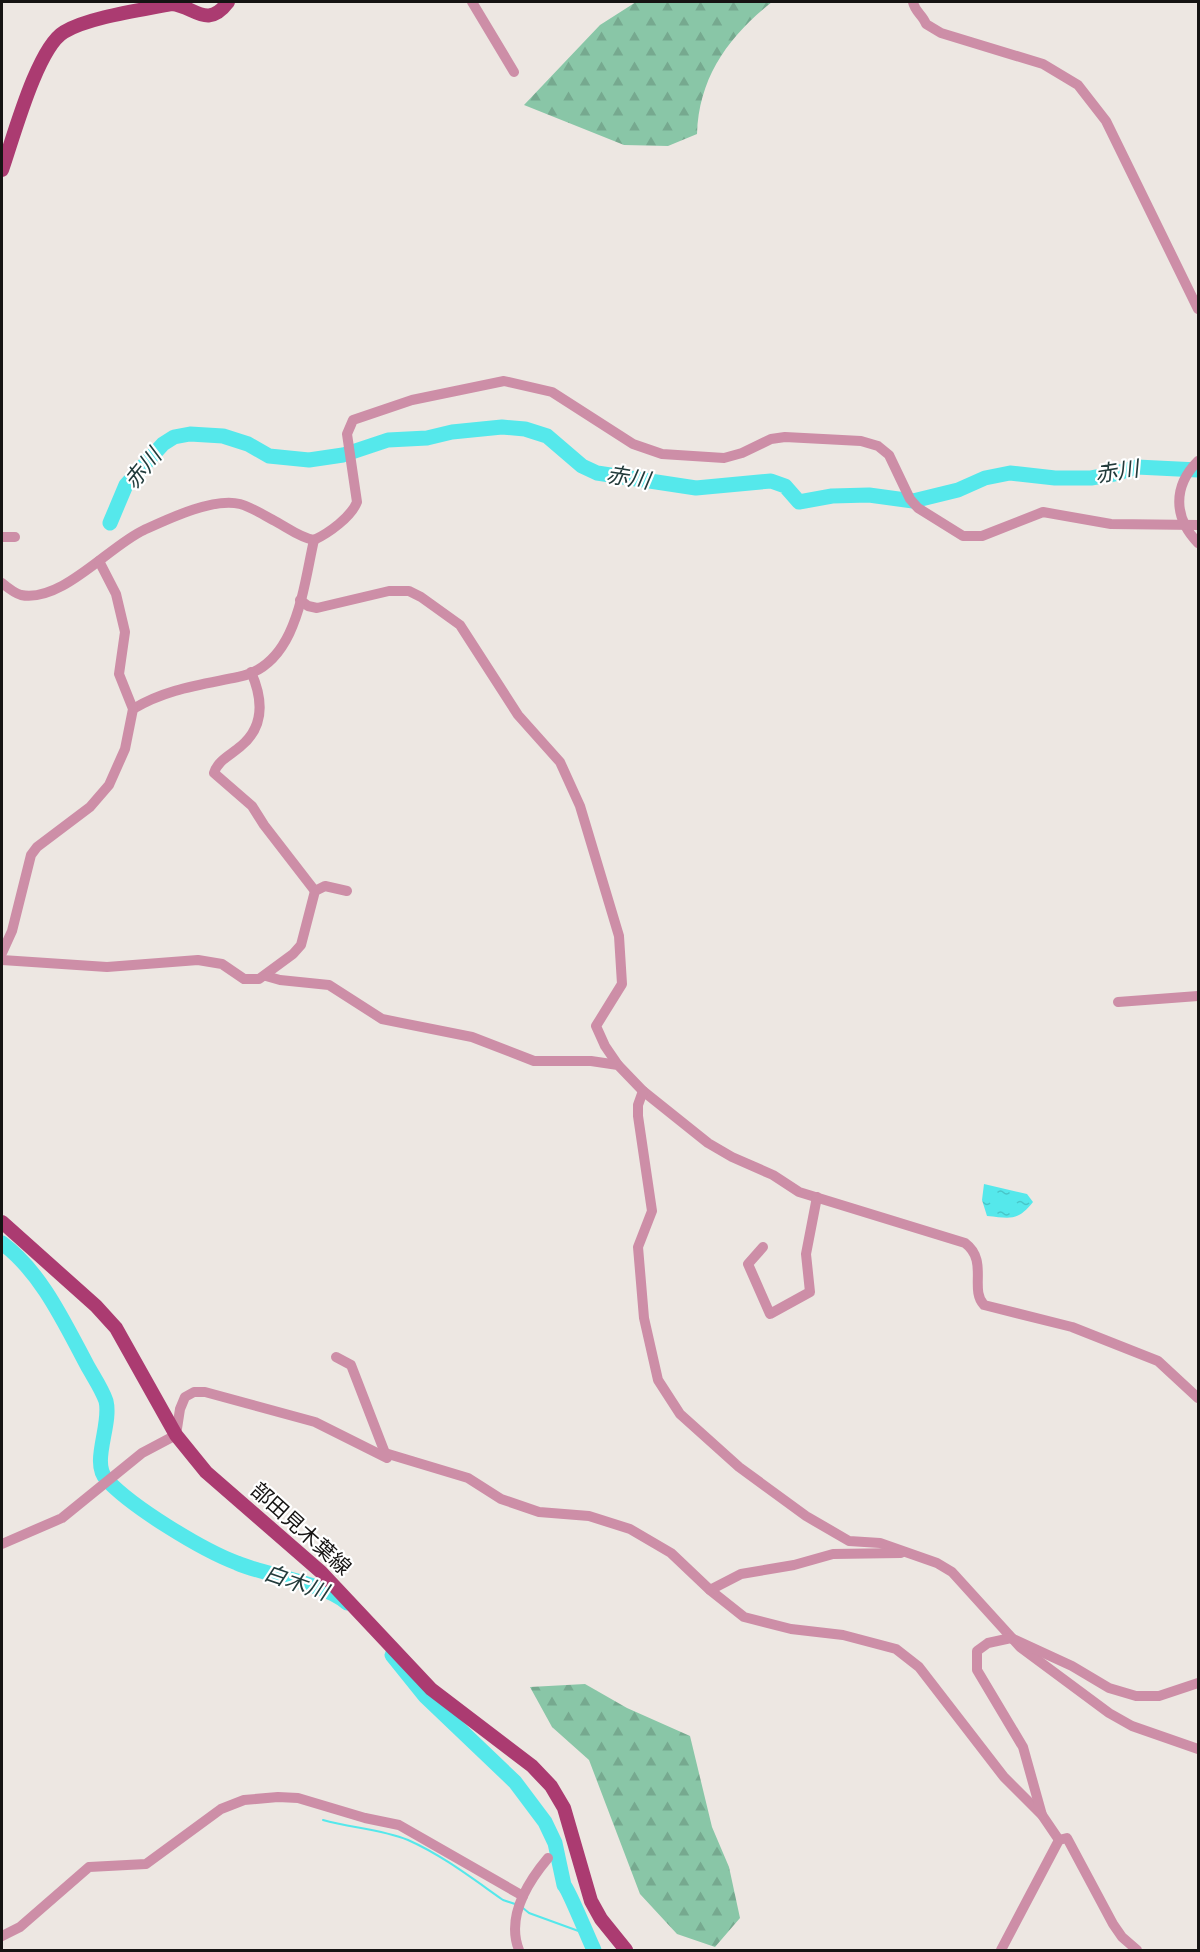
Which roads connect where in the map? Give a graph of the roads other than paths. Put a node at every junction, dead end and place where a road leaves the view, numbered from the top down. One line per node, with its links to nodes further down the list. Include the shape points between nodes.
1 (228, 2): 5 (main road, via 207,16 172,4 62,33 35,76)
2 (472, 2): 4 (street)
3 (914, 2): 6 (street, via 914,9 926,24 941,33 1043,64 1078,85 1106,122)
4 (514, 72)
5 (2, 170)
6 (1198, 309)
7 (1198, 461): 9 (street, via 1180,489 1178,510)
8 (1198, 525): 9 (street)
9 (1186, 526): 12 (street, via 1111,524 1043,512 982,536 963,536 918,508 904,492 889,455 868,442 785,437 724,458 662,454 633,444 552,392 504,381 421,397 353,420 346,434 357,502 350,513); 13 (street)
10 (2, 537): 11 (street)
11 (15, 537)
12 (314, 540): 14 (street, via 251,508 229,502 142,531); 16 (street)
13 (1198, 543)
14 (99, 561): 15 (street, via 63,584 34,596 20,595); 18 (street, via 123,618 119,674)
15 (2, 583)
16 (300, 600): 17 (street, via 277,655); 26 (street, via 317,608 390,591 409,591 421,597 460,625 518,715 560,762 580,806 616,922 622,984 596,1026)
17 (251, 672): 18 (street, via 162,693); 19 (street, via 261,703 260,716 243,745 224,759 214,773 252,806)
18 (133, 709): 21 (street, via 125,749 109,785 90,807 31,855 12,931)
19 (315, 891): 20 (street, via 325,886); 23 (street, via 303,940 293,954)
20 (347, 891)
21 (2, 953)
22 (2, 960): 23 (street, via 107,968 198,960 222,964 244,979)
23 (266, 976): 26 (street, via 329,985 382,1019 472,1038 534,1061)
24 (1198, 996): 25 (street)
25 (1118, 1002)
26 (618, 1065): 27 (street)
27 (643, 1091): 28 (street, via 708,1143 799,1192); 36 (street, via 638,1116 652,1211 639,1240 639,1277 650,1355 667,1398 712,1444 806,1516 849,1540 880,1543)
28 (817, 1197): 30 (street, via 806,1254 810,1292 770,1314 748,1264); 32 (street, via 958,1239 971,1248 977,1260 978,1296 984,1305 1072,1327 1158,1361)
29 (2, 1222): 33 (main road, 部田見木葉線, via 116,1328)
30 (763, 1247)
31 (336, 1357): 34 (street, via 351,1365)
32 (1198, 1398)
33 (176, 1435): 34 (street, via 185,1397 206,1392 269,1412 295,1415 387,1458); 35 (street, via 142,1453 62,1518); 47 (main road, 部田見木葉線, via 206,1472 321,1572 431,1689 532,1766 551,1786 564,1808 591,1901)
34 (385, 1453): 37 (street, via 468,1478 501,1499 539,1512 590,1516 630,1528 671,1553)
35 (2, 1544)
36 (906, 1552): 37 (street, via 833,1554 741,1574); 38 (street, via 952,1572)
37 (710, 1590): 41 (street, via 744,1617 765,1624 843,1635 896,1649 919,1668 1004,1777)
38 (1011, 1638): 39 (street, via 1109,1688 1136,1696 1159,1696); 40 (street, via 1053,1674 1109,1713 1132,1726); 41 (street, via 988,1643 977,1651 975,1663 1023,1747)
39 (1198, 1683)
40 (1198, 1749)
41 (1042, 1815): 42 (street)
42 (1059, 1840): 48 (street); 49 (street, via 1067,1838 1113,1924)
43 (548, 1858): 44 (street)
44 (523, 1896): 45 (street, via 399,1825 298,1798 244,1800 221,1809 146,1863 89,1867 21,1926); 46 (street, via 516,1921)
45 (2, 1936)
46 (519, 1950)
47 (626, 1950)
48 (1001, 1950)
49 (1137, 1950)

